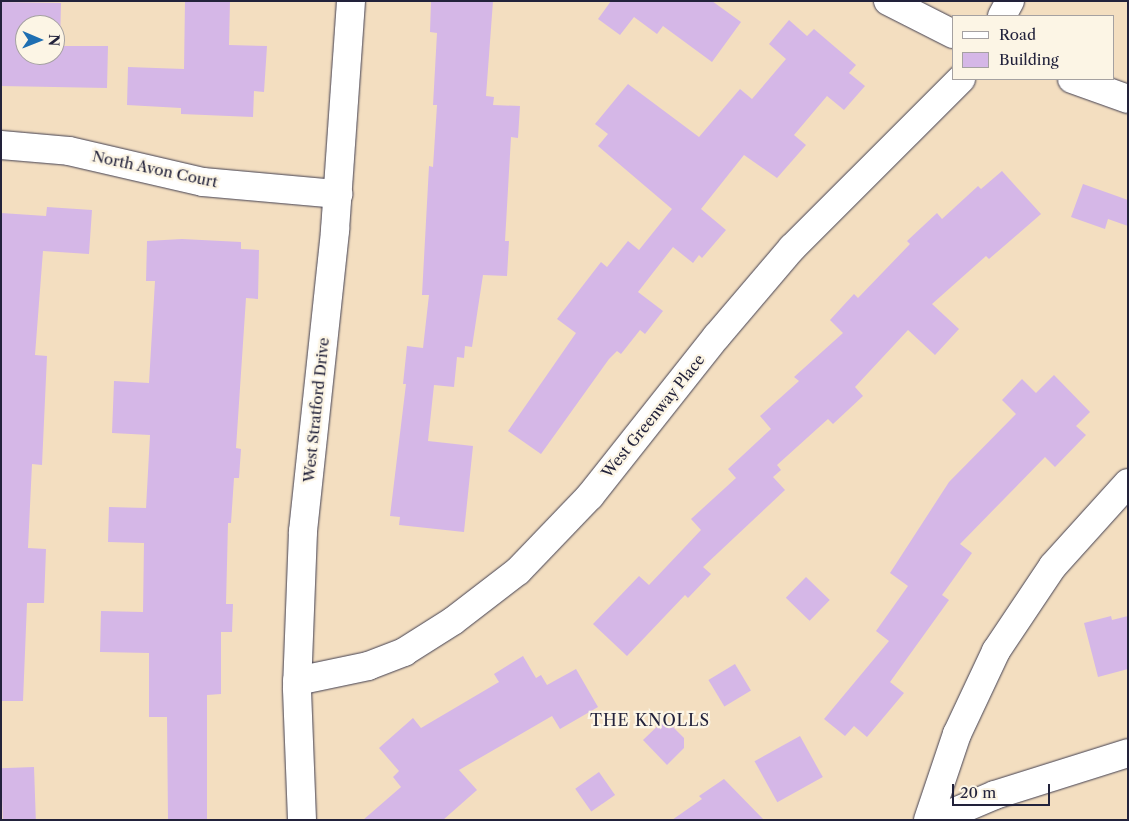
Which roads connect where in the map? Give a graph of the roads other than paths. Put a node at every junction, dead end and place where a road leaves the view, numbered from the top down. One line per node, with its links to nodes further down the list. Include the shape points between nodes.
1 (351, 1): 10 (street, West Stratford Drive)
2 (888, 1): 5 (street)
3 (1010, 1): 4 (street)
4 (1003, 15)
5 (952, 33)
6 (960, 80): 12 (street, West Greenway Place, via 792,248 590,496 518,571 453,621 404,652 368,666)
7 (1075, 80): 8 (street)
8 (1128, 99)
9 (1, 145): 10 (street, North Avon Court, via 69,151 203,182)
10 (338, 194): 12 (street, West Stratford Drive, via 304,523)
11 (1128, 483): 15 (street, via 1053,566 996,651 957,734)
12 (297, 681): 14 (street, West Stratford Drive)
13 (1128, 753): 16 (street, via 995,795)
14 (302, 820)
15 (928, 820)
16 (936, 820)

